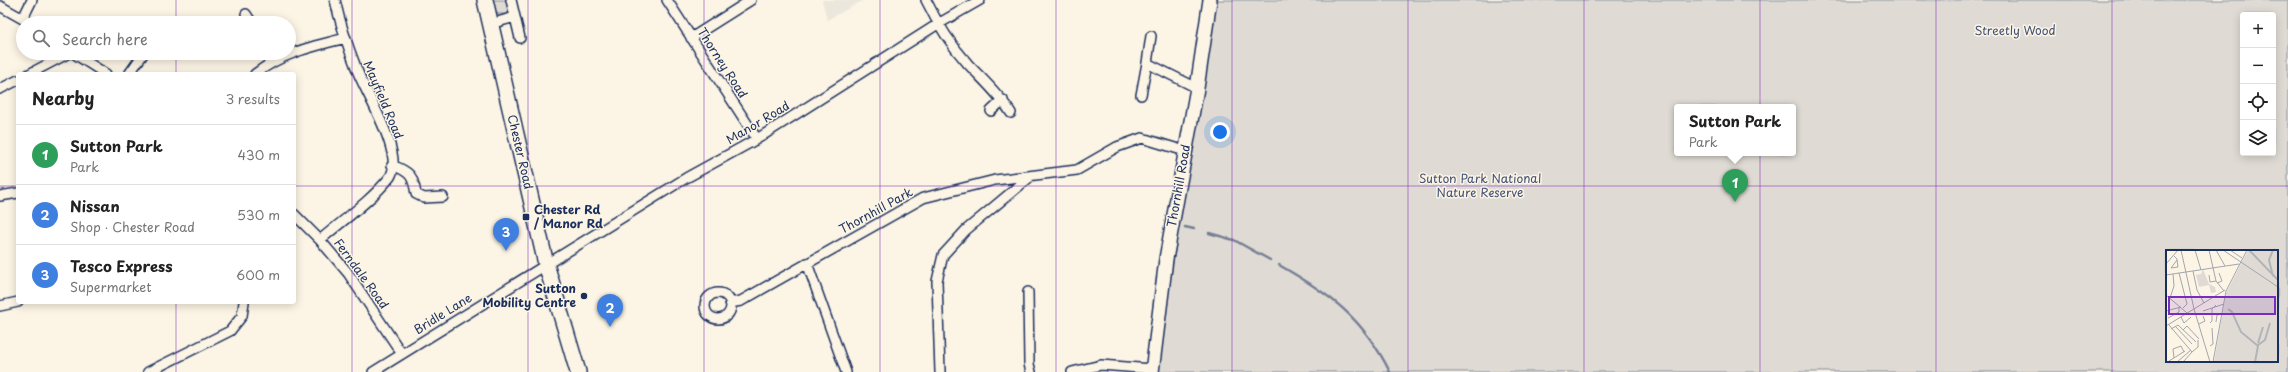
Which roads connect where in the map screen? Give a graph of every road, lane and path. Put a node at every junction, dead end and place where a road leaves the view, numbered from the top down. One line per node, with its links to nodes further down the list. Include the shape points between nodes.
1 (32, 0): 12 (street)
2 (335, 0): 17 (street, Mayfield Road)
3 (485, 0): 14 (highway, Chester Road)
4 (511, 0): 13 (street)
5 (667, 0): 19 (street, Thorney Road)
6 (751, 0): 19 (street)
7 (926, 0): 15 (street)
8 (980, 0): 15 (street, Manor Road)
9 (1210, 0): 31 (main road, Thornhill Road)
10 (0, 6): 11 (street)
11 (19, 16)
12 (28, 16)
13 (515, 17): 14 (street); 18 (street)
14 (490, 24): 47 (highway, Chester Road)
15 (938, 24): 34 (street, via 967,63); 37 (street, Manor Road)
16 (1151, 36): 25 (street)
17 (346, 38): 20 (street); 39 (street, Mayfield Road, via 357,70 385,128 393,155)
18 (520, 38)
19 (691, 38): 37 (street, Thorney Road)
20 (296, 50)
21 (56, 60): 26 (street)
22 (84, 60): 27 (street)
23 (139, 60): 28 (street)
24 (269, 60): 29 (street)
25 (1147, 63): 31 (street); 33 (street)
26 (33, 72)
27 (103, 72)
28 (130, 72)
29 (257, 72)
30 (16, 81): 32 (street)
31 (1196, 88): 38 (main road, Thornhill Road)
32 (0, 89)
33 (1141, 95)
34 (1003, 100): 35 (street); 36 (street)
35 (991, 111)
36 (1011, 112)
37 (757, 139): 47 (street, Manor Road, via 686,178)
38 (1185, 151): 40 (street, Thornhill Park, via 1142,138 1117,147 1077,170); 54 (main road, Thornhill Road, via 1166,259)
39 (392, 165): 43 (street, via 407,171 414,182 416,194 424,198); 45 (street, Mayfield Road, via 391,176)
40 (1031, 176): 46 (street, Thornhill Park, via 995,180 923,198); 59 (street, via 966,230 943,255 937,281)
41 (16, 193): 42 (street)
42 (0, 196)
43 (443, 197)
44 (296, 216): 45 (street, Ferndale Road)
45 (320, 240): 53 (street, Ferndale Road, via 348,273)
46 (807, 262): 50 (street, Thornhill Park, via 741,301); 58 (street)
47 (546, 264): 53 (street, Bridle Lane); 57 (highway, Chester Road)
48 (1028, 292): 60 (street, via 1034,320 1029,364)
49 (16, 302): 52 (street)
50 (730, 303)
51 (244, 304): 55 (street, via 242,316 230,331)
52 (0, 306)
53 (402, 354): 56 (street, Bridle Lane)
54 (1152, 370): 61 (street, via 1102,364)
55 (148, 372)
56 (373, 372)
57 (578, 372)
58 (846, 372)
59 (940, 372)
60 (1031, 372)
61 (1072, 372)

